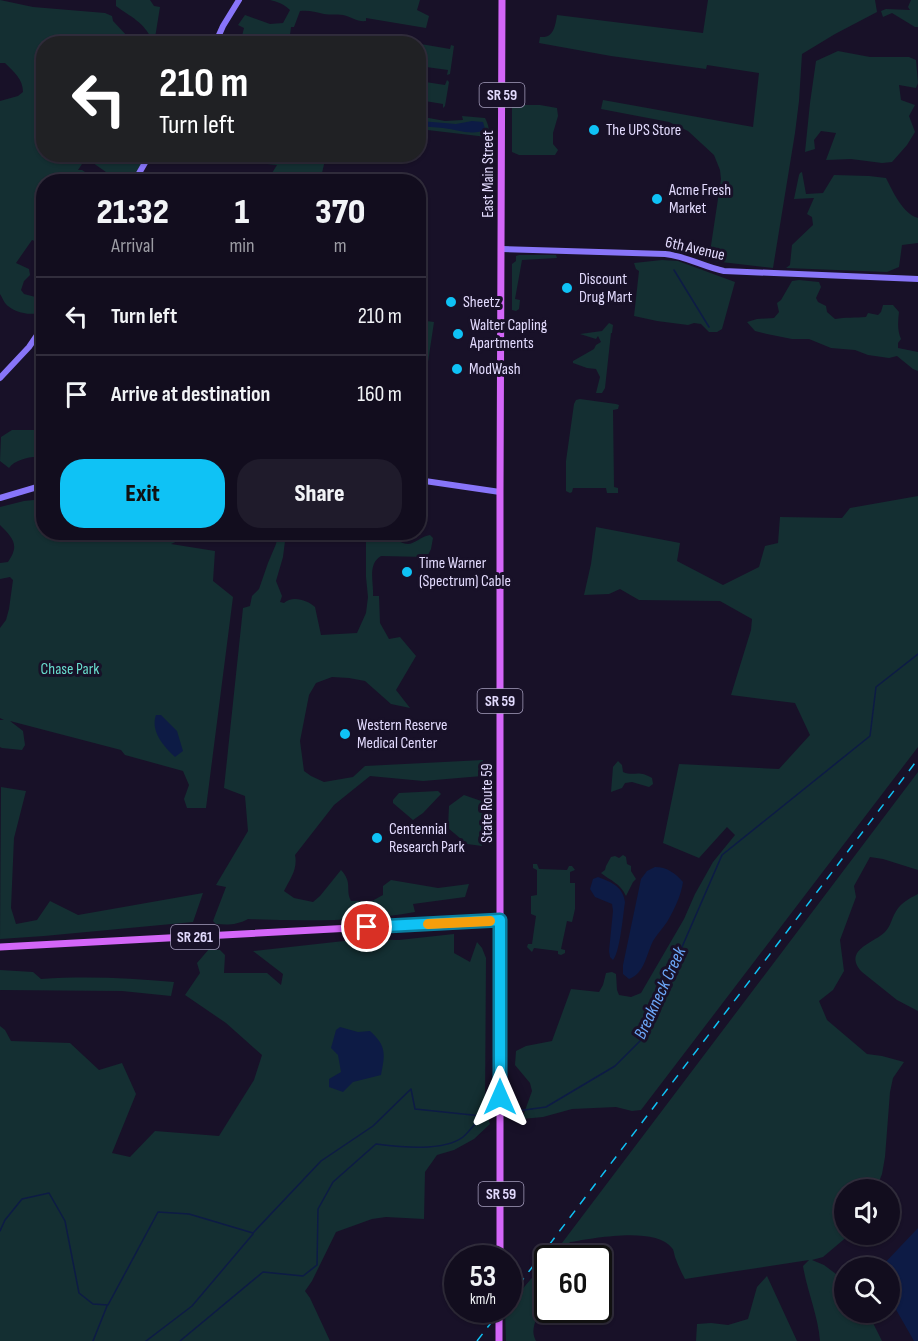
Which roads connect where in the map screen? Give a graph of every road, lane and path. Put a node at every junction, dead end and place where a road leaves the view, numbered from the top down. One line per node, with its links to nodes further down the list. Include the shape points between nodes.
1 (239, 0): 3 (street)
2 (502, 0): 4 (main road, East Main Street / SR 59)
3 (219, 36)
4 (502, 249): 5 (street, 6th Avenue, via 665,254 724,271); 7 (main road, East Main Street / SR 59)
5 (918, 279)
6 (36, 337): 8 (street)
7 (501, 348): 11 (main road, State Route 59 / SR 59)
8 (0, 378)
9 (426, 481): 11 (street)
10 (36, 488): 12 (street)
11 (500, 492): 13 (main road, State Route 59 / SR 59)
12 (0, 498)
13 (500, 920): 14 (main road, SR 261); 15 (main road, State Route 59 / SR 59)
14 (0, 947)
15 (500, 1245)
16 (500, 1323): 17 (main road)
17 (499, 1341)

